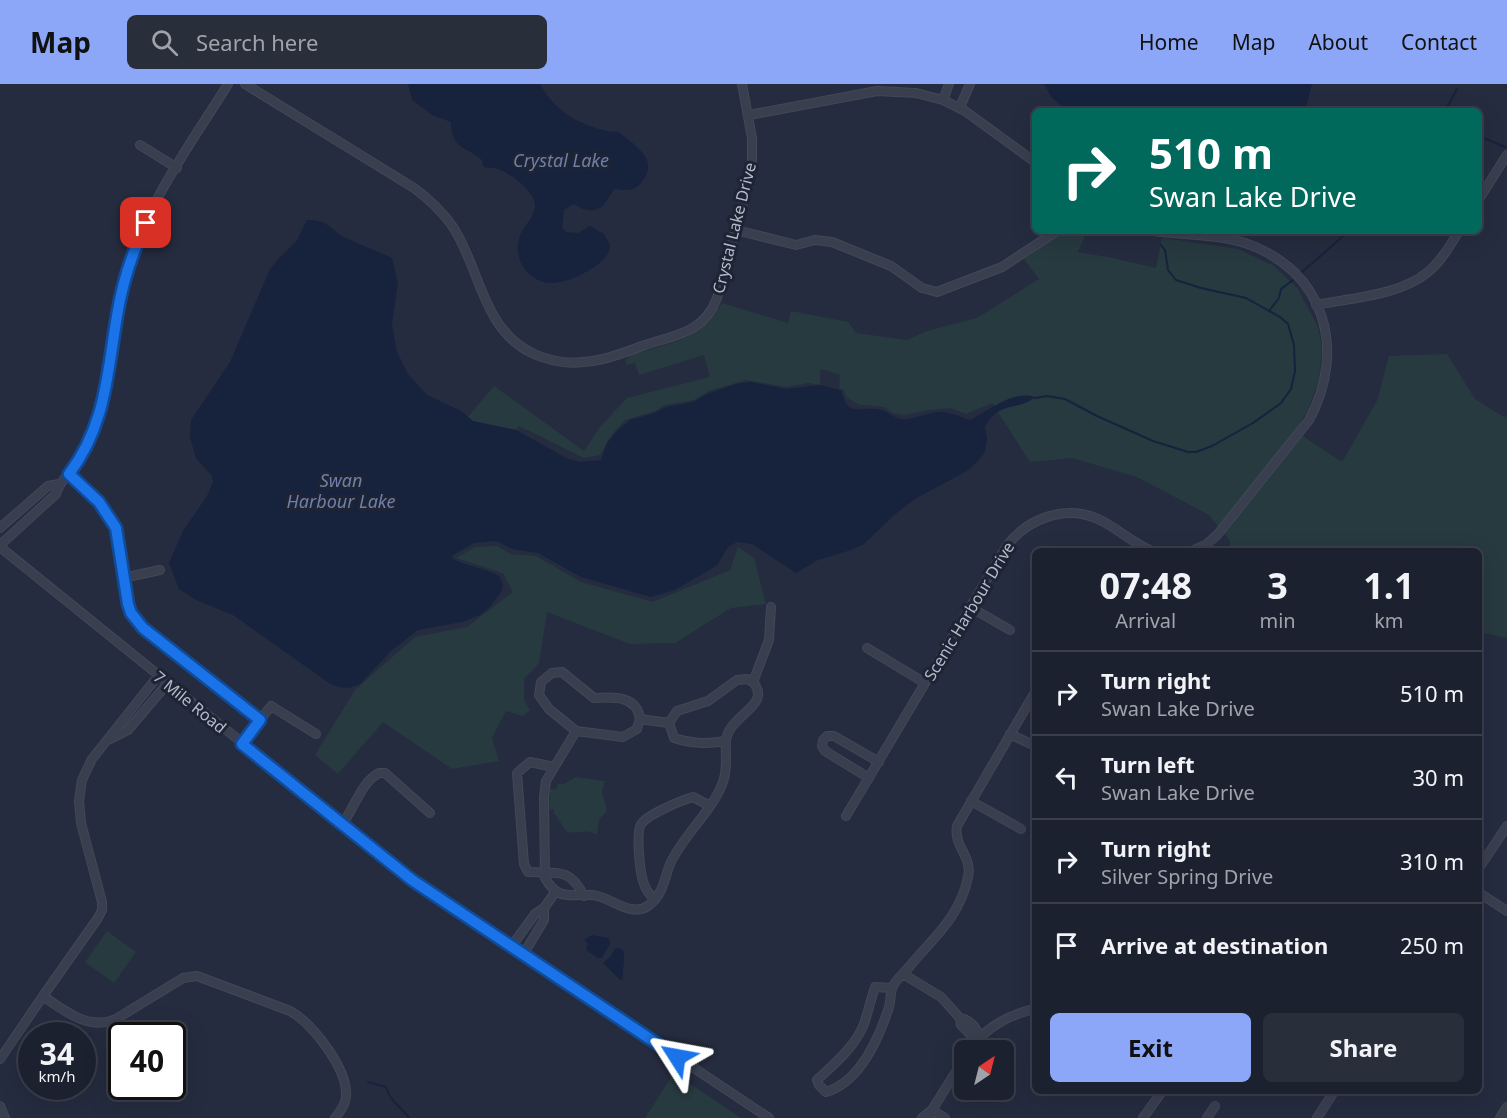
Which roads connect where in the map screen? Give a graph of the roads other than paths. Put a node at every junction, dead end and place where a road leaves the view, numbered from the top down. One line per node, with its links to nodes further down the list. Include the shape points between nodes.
1 (228, 84): 12 (street)
2 (245, 84): 14 (street, Crystal Lake Drive, via 432,202 458,235 500,327 523,347 546,358 571,363 596,361 699,326 714,307)
3 (742, 84): 8 (street, Crystal Lake Drive)
4 (949, 84): 6 (street)
5 (970, 84): 7 (street)
6 (943, 100): 7 (street); 8 (street, via 916,93 877,91)
7 (960, 107): 11 (street)
8 (749, 115): 14 (street, Crystal Lake Drive, via 752,162)
9 (140, 145): 12 (street)
10 (1507, 155): 13 (street)
11 (1032, 160)
12 (177, 168): 19 (street, via 158,198 134,251 121,293 99,418)
13 (1482, 195)
14 (736, 230): 15 (street, via 796,245 815,240 832,242 891,266 922,288 937,292 1002,267)
15 (1052, 234)
16 (1181, 234): 18 (street, via 1226,239 1261,249 1294,272)
17 (1457, 234): 18 (street, via 1437,263 1413,282)
18 (1317, 305): 24 (street, via 1328,353 1326,379 1318,403 1298,436 1218,534)
19 (69, 474): 20 (street); 26 (street, via 99,502 113,523)
20 (59, 484): 21 (street, via 48,486); 22 (street, via 56,494)
21 (0, 528)
22 (0, 546): 31 (street, 7 Mile Road)
23 (1146, 548): 27 (street, Scenic Harbour Drive, via 1092,517 1049,516 1012,538)
24 (1198, 548)
25 (160, 570): 26 (street)
26 (123, 578): 37 (street, via 131,613 143,628)
27 (970, 607): 29 (street); 33 (street, Scenic Harbour Drive)
28 (771, 608): 32 (street, via 769,640)
29 (1010, 630)
30 (867, 648): 33 (street)
31 (158, 676): 34 (street, 7 Mile Road); 42 (street)
32 (753, 682): 38 (street, via 737,680 708,701 677,711); 43 (street, via 758,700 733,723)
33 (925, 683): 46 (street, Scenic Harbour Drive)
34 (167, 684): 42 (street, via 128,730); 44 (street, 7 Mile Road)
35 (1032, 697): 41 (street)
36 (640, 719): 38 (street); 39 (street, via 637,729 623,736); 39 (street, via 634,703 612,697 594,698 562,672 552,673 541,682 539,695 549,709)
37 (260, 720): 40 (street, via 271,706); 44 (street)
38 (669, 723): 43 (street, via 674,738 689,743)
39 (576, 731): 47 (street)
40 (315, 734)
41 (1010, 734): 45 (street); 49 (street)
42 (109, 740): 68 (street, via 88,765 79,801 102,910)
43 (726, 741): 50 (street, via 724,778)
44 (242, 744): 53 (street, 7 Mile Road)
45 (1032, 745)
46 (879, 762): 48 (street, Scenic Harbour Drive); 48 (street, via 834,736 823,740 825,751)
47 (554, 767): 57 (street, via 544,797); 57 (street, via 530,762 517,773 524,864 528,872)
48 (869, 778): 52 (street, Scenic Harbour Drive)
49 (971, 801): 55 (street); 66 (street, via 956,830 969,863 965,889 950,921)
50 (710, 806): 61 (street, via 678,849); 61 (street, via 693,797 642,823 638,832 643,882)
51 (430, 813): 53 (street, via 386,773 379,772 357,798)
52 (846, 816)
53 (342, 825): 64 (street, 7 Mile Road, via 412,880)
54 (1507, 826): 56 (street)
55 (1021, 829)
56 (1482, 864)
57 (544, 871): 58 (street); 60 (street, via 567,875)
58 (556, 891): 60 (street); 62 (street)
59 (1482, 895): 63 (street)
60 (584, 896): 61 (street, via 600,896 630,908 648,906)
61 (654, 899)
62 (544, 908): 64 (street, via 534,914); 65 (street, via 544,920)
63 (1507, 910)
64 (511, 947): 65 (street, 7 Mile Road)
65 (523, 955): 81 (street, 7 Mile Road)
66 (903, 974): 67 (street); 70 (street, via 941,997 960,1018 968,1019)
67 (892, 988): 67 (street, via 884,1022 869,1053 848,1080 826,1092 817,1080 855,1040 875,987)
68 (43, 996): 71 (street); 80 (street, via 75,1018 108,1022 183,978 197,976 290,1011 336,1061 347,1094)
69 (1032, 1010): 70 (street, via 1011,1017)
70 (979, 1038)
71 (0, 1059)
72 (954, 1076): 78 (street)
73 (1159, 1094): 84 (street)
74 (1332, 1094): 86 (street)
75 (0, 1106): 79 (street)
76 (1215, 1106): 85 (street)
77 (1507, 1107): 87 (street)
78 (931, 1114): 82 (street); 83 (street)
79 (5, 1118)
80 (335, 1118)
81 (769, 1118)
82 (922, 1118)
83 (945, 1118)
84 (1143, 1118)
85 (1207, 1118)
86 (1317, 1118)
87 (1500, 1118)

